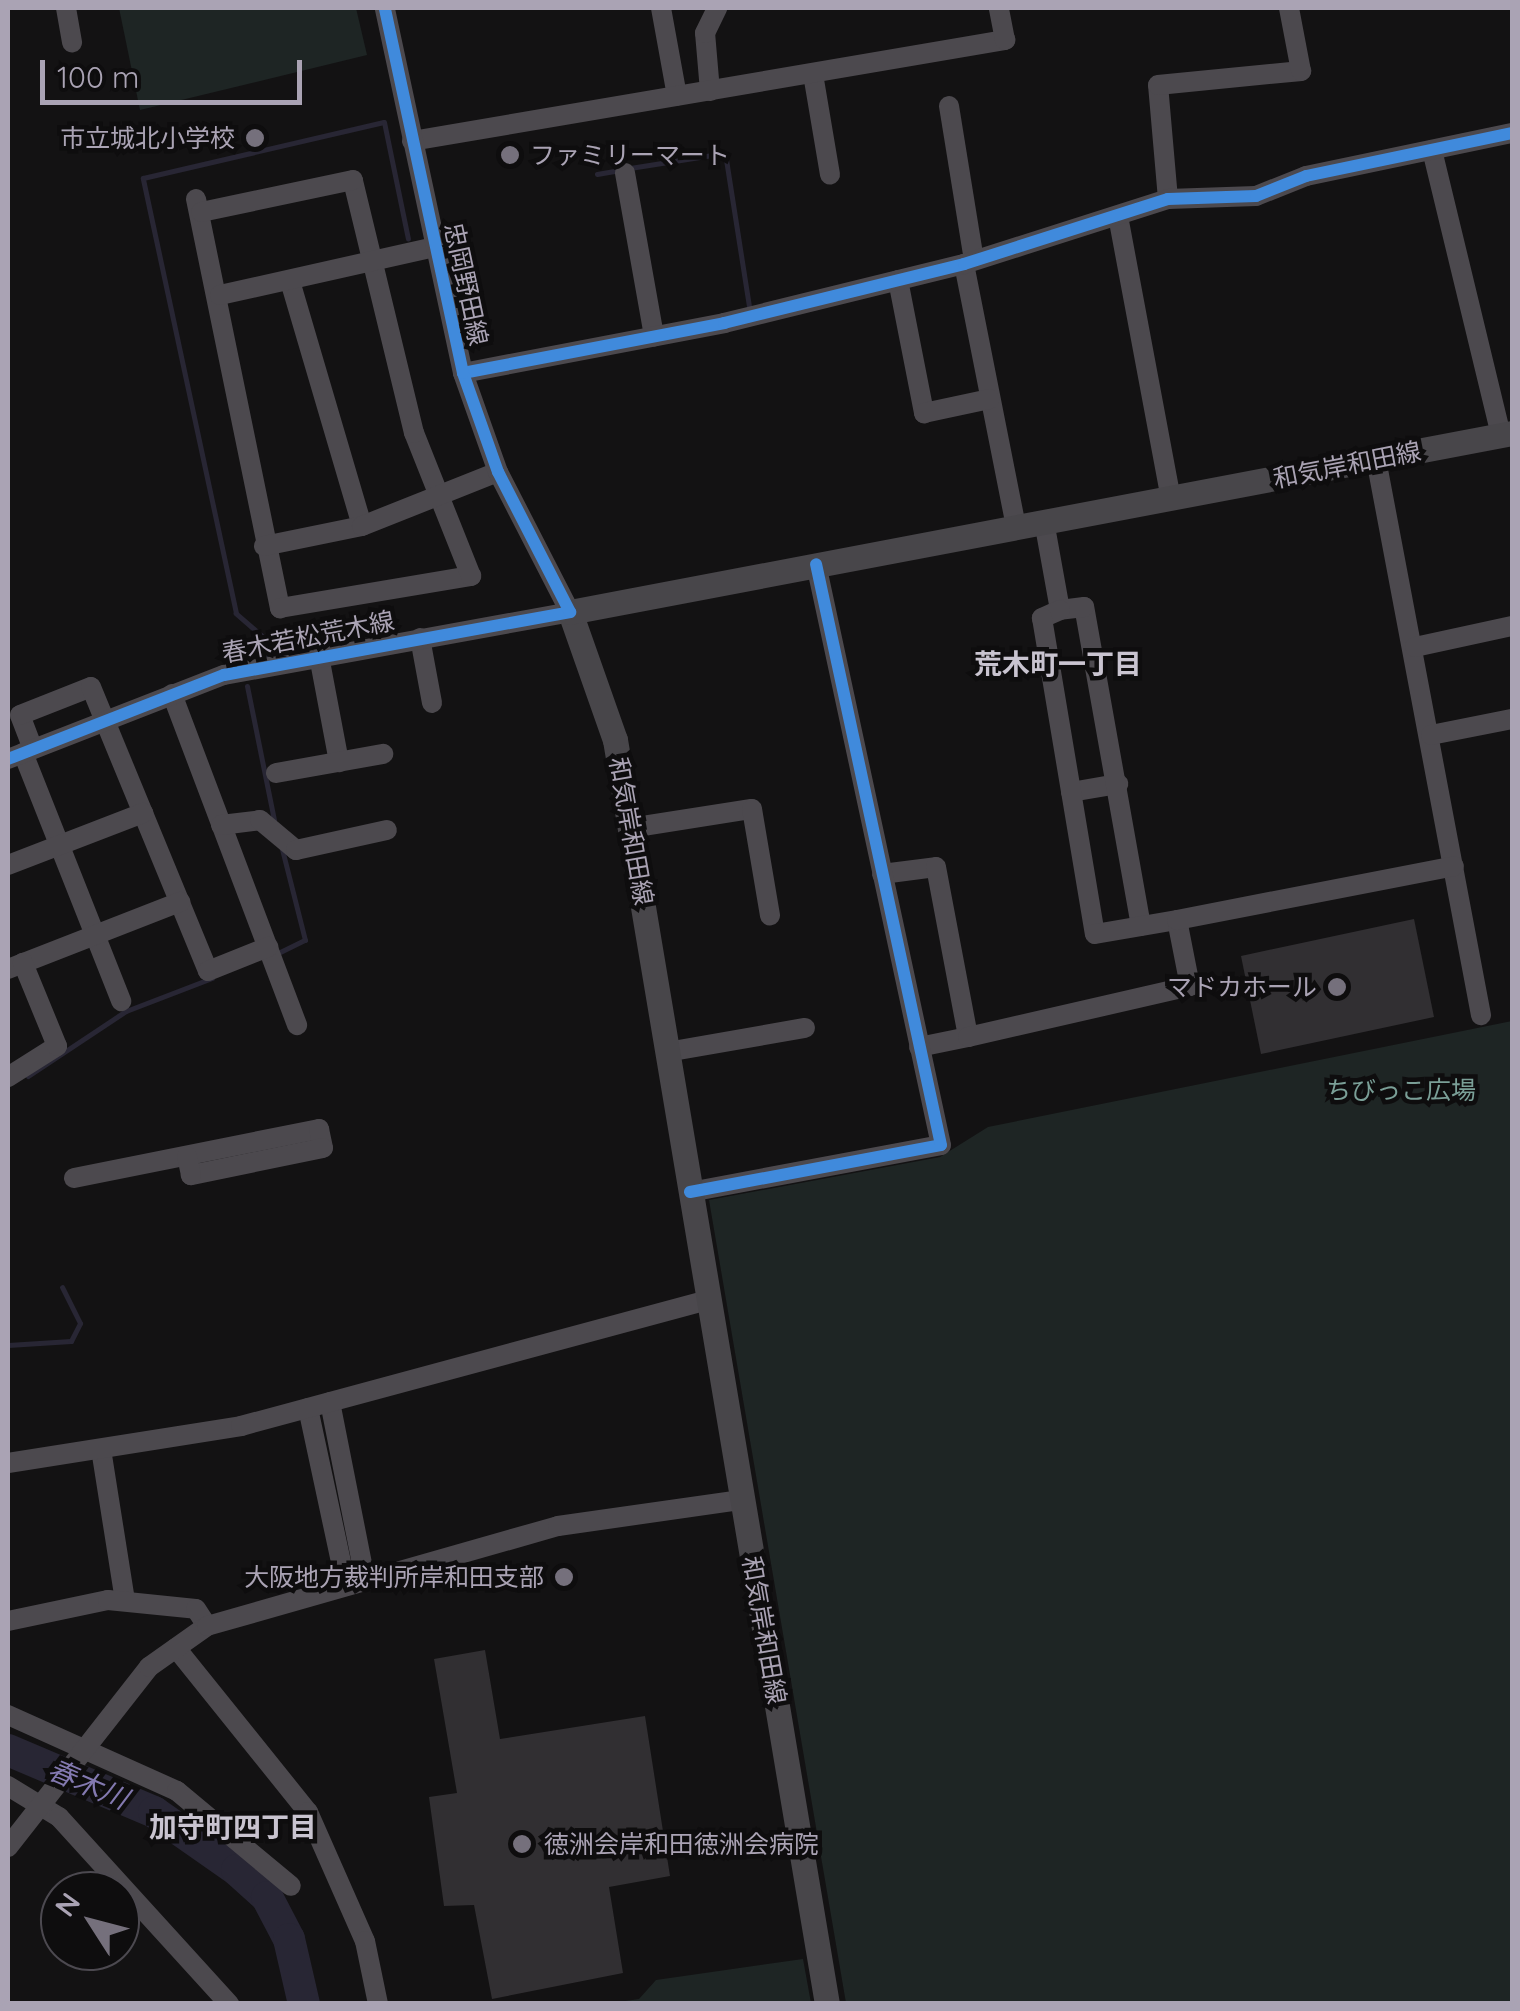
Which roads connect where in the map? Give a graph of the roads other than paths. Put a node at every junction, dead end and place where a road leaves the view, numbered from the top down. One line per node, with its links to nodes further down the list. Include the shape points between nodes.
1 (66, 8): 7 (street)
2 (385, 8): 13 (street, 忠岡野田線)
3 (661, 8): 10 (street)
4 (717, 8): 9 (street, via 704,33)
5 (999, 8): 8 (street, via 1005,40)
6 (1289, 8): 17 (street, via 1300,71 1158,85)
7 (72, 42)
8 (813, 74): 9 (street); 16 (street)
9 (710, 91): 10 (street)
10 (677, 96): 13 (street)
11 (948, 106): 20 (street)
12 (1512, 133): 14 (street)
13 (412, 141): 19 (street, 忠岡野田線)
14 (1432, 150): 17 (street, via 1256,196); 28 (street)
15 (625, 172): 25 (street)
16 (830, 175)
17 (1168, 199): 18 (street)
18 (1118, 216): 20 (street); 32 (street)
19 (435, 247): 21 (street); 26 (street, 忠岡野田線)
20 (969, 262): 22 (street); 27 (street)
21 (371, 263): 23 (street); 24 (street, via 352,180 199,206); 31 (street)
22 (898, 280): 25 (street); 27 (street, via 924,413)
23 (290, 281): 24 (street); 34 (street)
24 (220, 295): 36 (street)
25 (654, 336): 26 (street)
26 (462, 373): 30 (street, 忠岡野田線)
27 (990, 399): 35 (street)
28 (1507, 435): 29 (main road, 和気岸和田線)
29 (1376, 460): 32 (main road, 和気岸和田線); 42 (street)
30 (498, 472): 31 (street); 39 (street, 忠岡野田線)
31 (440, 498): 34 (street); 36 (street, via 470,576 280,608)
32 (1171, 498): 33 (main road, 和気岸和田線)
33 (1044, 521): 35 (main road, 和気岸和田線); 38 (street)
34 (362, 526): 36 (street)
35 (1016, 526): 37 (main road, 和気岸和田線)
36 (264, 546)
37 (816, 564): 39 (main road, 和気岸和田線); 62 (street)
38 (1060, 610): 53 (street, via 1084,608); 54 (street, via 1042,618)
39 (570, 612): 41 (street, 春木若松荒木線); 57 (main road, 和気岸和田線, via 615,740)
40 (1512, 626): 42 (street)
41 (420, 638): 43 (street, 春木若松荒木線); 45 (street)
42 (1415, 647): 48 (street)
43 (319, 656): 44 (street, 春木若松荒木線); 51 (street)
44 (172, 694): 47 (street, 春木若松荒木線); 56 (street)
45 (432, 703)
46 (1512, 719): 48 (street)
47 (106, 720): 49 (street, 春木若松荒木線); 49 (street, via 92,687 20,715); 55 (street)
48 (1431, 735): 61 (street)
49 (21, 753): 59 (street)
50 (383, 754): 51 (street)
51 (339, 762): 52 (street)
52 (276, 774)
53 (1118, 784): 54 (street); 66 (street)
54 (1071, 792): 66 (street, via 1095,934)
55 (144, 814): 59 (street); 63 (street)
56 (221, 824): 58 (street, via 248,817 296,850); 68 (street)
57 (630, 828): 64 (street, via 752,809); 76 (main road, 和気岸和田線)
58 (388, 830)
59 (60, 845): 60 (street); 67 (street)
60 (8, 865)
61 (1454, 866): 65 (street); 71 (street)
62 (882, 874): 74 (street, via 936,867); 75 (street)
63 (180, 902): 67 (street); 68 (street, via 208,971)
64 (770, 915)
65 (1178, 920): 66 (street); 74 (street, via 1190,986)
66 (1141, 926)
67 (95, 935): 69 (street); 70 (street)
68 (268, 947): 72 (street)
69 (16, 966): 77 (street, via 58,1046)
70 (122, 1001)
71 (1481, 1015)
72 (297, 1025)
73 (805, 1028): 76 (street)
74 (968, 1037): 75 (street)
75 (919, 1047): 80 (street, via 941,1145)
76 (667, 1052): 80 (main road, 和気岸和田線)
77 (8, 1077)
78 (188, 1156): 78 (street, via 319,1129 322,1148 191,1176); 79 (street)
79 (74, 1178)
80 (690, 1192): 81 (main road, 和気岸和田線)
81 (708, 1300): 82 (street); 86 (main road, 和気岸和田線)
82 (330, 1402): 83 (street); 87 (street)
83 (308, 1408): 84 (street); 87 (street)
84 (102, 1449): 85 (street); 88 (street)
85 (8, 1463)
86 (742, 1500): 87 (street, via 558,1526); 100 (main road, 和気岸和田線)
87 (355, 1582): 90 (street)
88 (125, 1602): 89 (street); 90 (street, via 196,1610)
89 (8, 1621)
90 (208, 1626): 91 (street)
91 (176, 1648): 93 (street, via 149,1667); 99 (street, via 308,1812 365,1941)
92 (8, 1716): 93 (street)
93 (84, 1749): 95 (street); 97 (street, via 177,1790)
94 (8, 1786): 95 (street)
95 (44, 1800): 96 (street); 98 (street)
96 (8, 1847)
97 (291, 1886)
98 (228, 2004)
99 (378, 2004)
100 (827, 2004)

